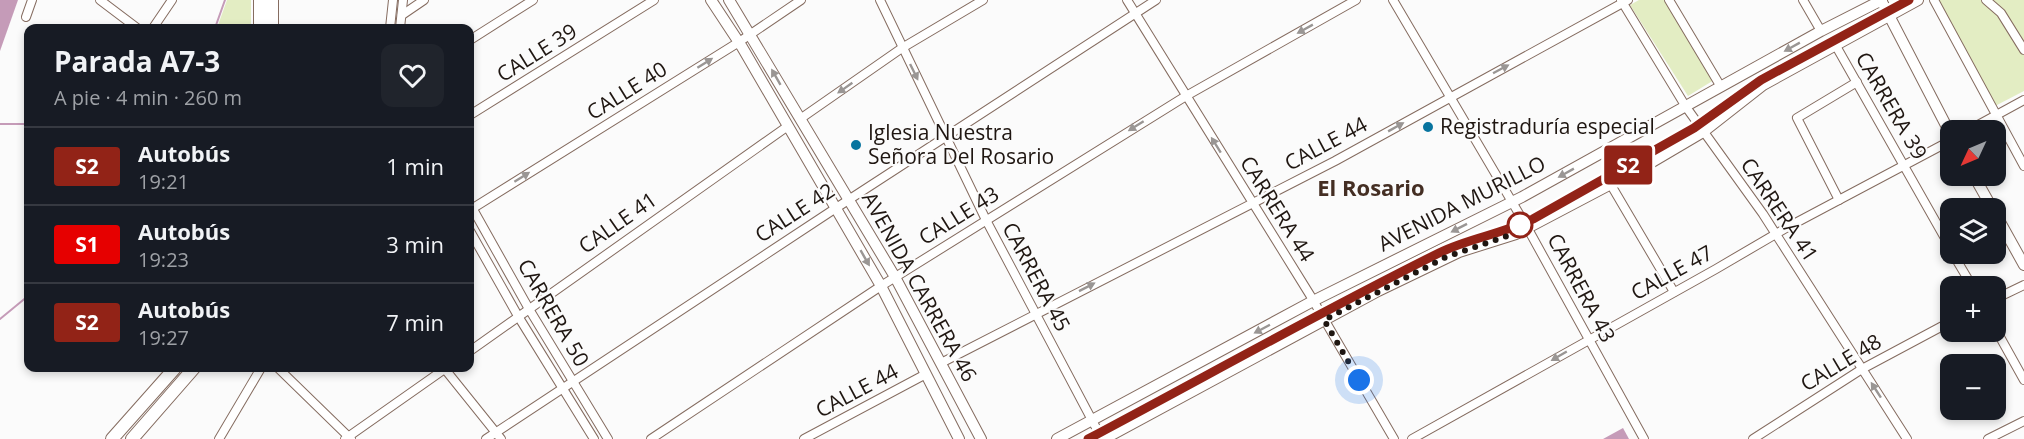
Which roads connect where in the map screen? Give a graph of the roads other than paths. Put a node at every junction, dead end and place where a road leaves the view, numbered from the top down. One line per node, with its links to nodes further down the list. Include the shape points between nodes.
1 (32, 0): 30 (street)
2 (100, 0): 31 (street)
3 (172, 0): 32 (street)
4 (260, 0): 33 (highway)
5 (272, 0): 34 (highway)
6 (393, 0): 35 (street)
7 (403, 0): 28 (street)
8 (424, 0): 28 (street)
9 (533, 0): 39 (street)
10 (654, 0): 50 (street, CALLE 39)
11 (711, 0): 40 (main road, AVENIDA CARRERA 46)
12 (729, 0): 38 (main road, AVENIDA CARRERA 46)
13 (801, 0): 38 (street, CALLE 40)
14 (880, 0): 42 (street, CARRERA 45)
15 (983, 0): 42 (street)
16 (1127, 0): 27 (street, CARRERA 44)
17 (1156, 0): 27 (street, CALLE 42)
18 (1356, 0): 46 (street, CALLE 43, one-way to 46)
19 (1393, 0): 47 (street, CARRERA 43)
20 (1670, 0): 45 (street)
21 (1803, 0): 37 (street)
22 (1881, 0): 29 (main road); 37 (main road, AVENIDA MURILLO)
23 (1918, 0): 29 (main road, AVENIDA MURILLO)
24 (1934, 0): 51 (street)
25 (1986, 0): 43 (street, via 2001,13)
26 (1624, 1): 47 (street, CALLE 44, one-way to 26); 49 (street, CARRERA 41)
27 (1135, 13): 46 (street, CARRERA 44); 57 (street, CALLE 42)
28 (402, 15): 36 (street)
29 (1889, 16): 41 (main road, AVENIDA MURILLO); 53 (main road)
30 (26, 17)
31 (132, 24)
32 (156, 24)
33 (260, 24)
34 (272, 24)
35 (390, 24)
36 (401, 24)
37 (1821, 31): 45 (main road, AVENIDA MURILLO, one-way to 45)
38 (751, 35): 40 (street, CALLE 40); 52 (main road, AVENIDA CARRERA 46, one-way to 38)
39 (474, 37)
40 (739, 42): 55 (main road, AVENIDA CARRERA 46); 66 (street, CALLE 40, one-way to 40)
41 (1836, 46): 44 (street, CARRERA 39); 56 (main road, AVENIDA MURILLO, via 1763,85)
42 (903, 48): 52 (street, one-way to 52); 57 (street, CARRERA 45, one-way to 57)
43 (2024, 50)
44 (1857, 82): 59 (street, CARRERA 39); 63 (street, via 1797,118)
45 (1721, 87): 49 (main road, AVENIDA MURILLO)
46 (1186, 96): 65 (street, CARRERA 44, one-way to 46); 69 (street, CALLE 43, one-way to 69)
47 (1450, 97): 64 (street, CARRERA 43); 65 (street, CALLE 44, one-way to 47)
48 (2024, 100): 51 (street)
49 (1686, 107): 56 (street, CARRERA 41); 64 (main road, AVENIDA MURILLO, one-way to 64)
50 (474, 113)
51 (1997, 116): 54 (street); 60 (street)
52 (800, 119): 62 (main road, AVENIDA CARRERA 46)
53 (1943, 120)
54 (1989, 120)
55 (788, 126): 67 (main road, AVENIDA CARRERA 46); 82 (street, CALLE 41)
56 (1703, 132): 61 (main road, AVENIDA MURILLO); 73 (street, CARRERA 41)
57 (946, 137): 62 (street, CALLE 42); 69 (street, CARRERA 45)
58 (1940, 146): 59 (street, CALLE 47)
59 (1904, 164): 63 (street, CALLE 47); 71 (street, CARRERA 39)
60 (2024, 166)
61 (1611, 185): 70 (main road, AVENIDA MURILLO); 79 (street)
62 (848, 200): 67 (street, CALLE 42); 76 (main road, AVENIDA CARRERA 46)
63 (1839, 200): 73 (street, CALLE 47)
64 (1512, 202): 70 (street, CARRERA 43); 81 (main road, AVENIDA MURILLO, one-way to 81)
65 (1252, 204): 81 (street, CARRERA 44); 83 (street, CALLE 44, one-way to 65)
66 (474, 205)
67 (836, 208): 78 (main road, AVENIDA CARRERA 46, one-way to 78); 100 (street, CALLE 42)
68 (474, 214): 82 (street, CARRERA 50)
69 (986, 220): 76 (street, CALLE 43); 83 (street, CARRERA 45)
70 (1528, 229): 85 (main road, AVENIDA MURILLO, via 1446,257); 87 (street, CARRERA 43)
71 (1940, 229)
72 (2006, 233): 75 (main road)
73 (1774, 234): 79 (street, CALLE 47); 91 (street, CARRERA 41)
74 (474, 238): 84 (street, CARRERA 50)
75 (2024, 265)
76 (895, 277): 78 (street, CALLE 43); 90 (main road, AVENIDA CARRERA 46)
77 (2024, 285): 80 (street)
78 (880, 286): 98 (main road, AVENIDA CARRERA 46); 112 (street, CALLE 43)
79 (1674, 292): 87 (street, CALLE 47)
80 (2006, 294)
81 (1313, 302): 85 (street, CARRERA 44); 102 (main road, AVENIDA MURILLO, one-way to 102)
82 (529, 309): 84 (street, CALLE 41); 100 (street, CARRERA 50)
83 (1035, 313): 90 (street, CALLE 44); 102 (street, CARRERA 45)
84 (518, 316): 89 (street, CALLE 41); 101 (street, CARRERA 50)
85 (1324, 320): 117 (main road, AVENIDA MURILLO); 118 (street, CARRERA 44)
86 (1940, 327): 91 (street, CALLE 48)
87 (1588, 340): 119 (street, CALLE 47, one-way to 119); 120 (street, CARRERA 43)
88 (2003, 342): 99 (street)
89 (474, 348)
90 (940, 363): 115 (main road, AVENIDA CARRERA 46)
91 (1862, 369): 121 (street, CALLE 48); 122 (street, CARRERA 41, one-way to 91)
92 (171, 372): 106 (highway)
93 (191, 372): 107 (highway)
94 (259, 372): 108 (street)
95 (282, 372): 105 (street)
96 (439, 372): 105 (street)
97 (448, 372): 104 (street)
98 (926, 374): 113 (street, CALLE 44); 114 (main road, AVENIDA CARRERA 46)
99 (2024, 380)
100 (572, 382): 101 (street, CALLE 42); 111 (street, CARRERA 50)
101 (561, 388): 104 (street, CALLE 42); 110 (street, CARRERA 50)
102 (1092, 421): 116 (main road, AVENIDA MURILLO); 117 (street, CARRERA 45)
103 (2024, 421): 123 (street)
104 (499, 435): 109 (street, CALLE 42)
105 (348, 438)
106 (112, 439)
107 (132, 439)
108 (219, 439)
109 (486, 439)
110 (594, 439)
111 (608, 439)
112 (651, 439)
113 (804, 439)
114 (959, 439)
115 (981, 439)
116 (1057, 439)
117 (1103, 439)
118 (1394, 439)
119 (1412, 439)
120 (1644, 439)
121 (1752, 439)
122 (1907, 439)
123 (1988, 439)

